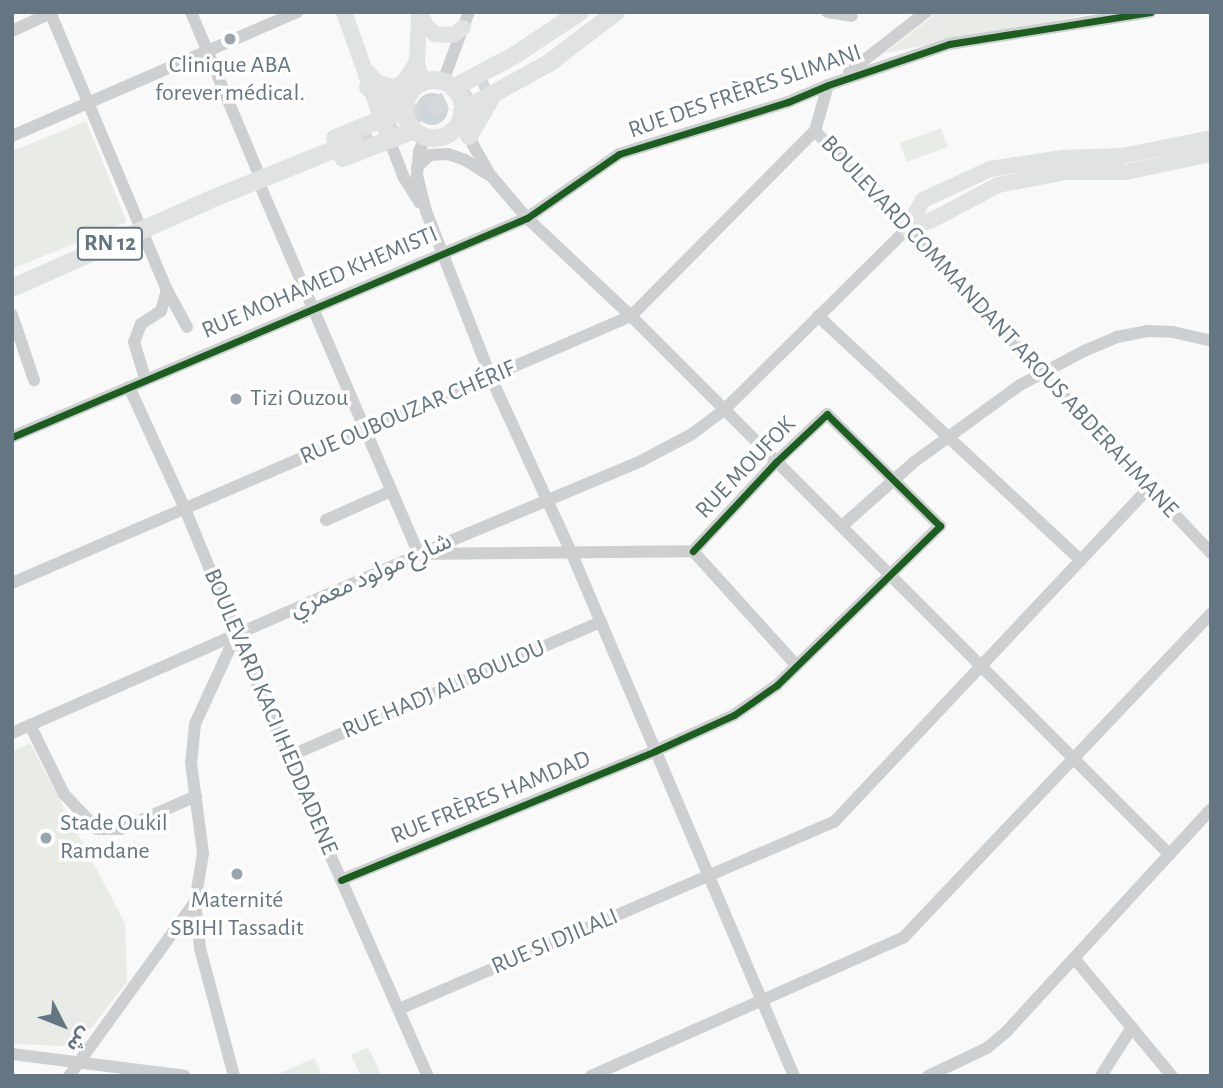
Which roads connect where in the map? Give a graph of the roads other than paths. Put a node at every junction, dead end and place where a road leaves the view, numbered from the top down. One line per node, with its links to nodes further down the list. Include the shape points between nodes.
1 (191, 12): 15 (street)
2 (297, 12): 15 (street)
3 (344, 12): 17 (main road)
4 (420, 12): 13 (main road, via 435,34 453,34); 16 (main road)
5 (580, 12): 19 (main road, via 515,55)
6 (599, 12): 21 (main road)
7 (616, 12): 21 (main road, via 557,58)
8 (827, 12): 12 (street)
9 (926, 12): 20 (street)
10 (1150, 12): 20 (street, RUE DES FRÈRES SLIMANI, via 949,44)
11 (51, 13): 14 (street); 22 (street)
12 (852, 16)
13 (466, 20): 19 (street)
14 (12, 31)
15 (206, 50): 22 (street); 35 (street)
16 (417, 62): 17 (main road, via 403,83 393,87); 18 (main road)
17 (367, 78): 23 (main road, via 382,99); 25 (main road)
18 (422, 82): 19 (main road); 23 (main road, via 412,90)
19 (448, 85): 24 (main road, via 461,101)
20 (828, 85): 26 (street); 40 (street, RUE DES FRÈRES SLIMANI, via 619,155)
21 (491, 89): 24 (main road); 29 (main road)
22 (89, 101): 28 (street); 42 (street)
23 (406, 106): 25 (main road); 27 (main road)
24 (462, 113): 27 (main road, via 449,133 438,137); 29 (street)
25 (381, 120): 31 (main road); 35 (main road)
26 (816, 131): 41 (street, BOULEVARD COMMANDANT AROUS ABDERAHMANE); 48 (street)
27 (420, 133): 31 (main road); 34 (street)
28 (12, 136)
29 (469, 136): 36 (street)
30 (1211, 138): 41 (main road, via 1122,156 1049,159 990,169 923,200)
31 (389, 139): 37 (main road); 39 (street, via 403,176)
32 (355, 141): 38 (main road, RN 12)
33 (1211, 153): 41 (main road, via 1126,172 1065,172 998,184)
34 (416, 167): 36 (street, via 430,155 448,154); 39 (street)
35 (257, 170): 38 (main road)
36 (492, 177): 40 (street)
37 (262, 190): 38 (main road, via 239,199); 46 (street)
38 (207, 201): 42 (main road, RN 12)
39 (426, 211): 43 (street)
40 (527, 218): 43 (street, RUE MOHAMED KHEMISTI); 48 (street)
41 (907, 229): 49 (street, شارع مولود معمري); 52 (street, BOULEVARD COMMANDANT AROUS ABDERAHMANE)
42 (141, 230): 44 (main road, RN 12); 45 (street)
43 (442, 252): 46 (street, RUE MOHAMED KHEMISTI); 53 (street)
44 (12, 288)
45 (167, 290): 50 (street); 54 (street, via 161,310 141,324 134,342)
46 (315, 307): 54 (street, RUE MOHAMED KHEMISTI); 58 (street)
47 (12, 316): 55 (street)
48 (631, 316): 53 (street, RUE OUBOUZAR CHÉRIF); 57 (street)
49 (818, 316): 57 (street, شارع مولود معمري); 60 (street)
50 (187, 327)
51 (1211, 341): 52 (street, via 1148,331 1117,337)
52 (1044, 371): 60 (street); 63 (street, BOULEVARD COMMANDANT AROUS ABDERAHMANE)
53 (491, 377): 58 (street, RUE OUBOUZAR CHÉRIF); 65 (street)
54 (145, 379): 56 (street, RUE MOHAMED KHEMISTI)
55 (34, 380)
56 (129, 387): 59 (street, RUE MOHAMED KHEMISTI); 66 (street, BOULEVARD KACI IHEDDADENE)
57 (723, 410): 61 (street); 65 (street, شارع مولود معمري, via 640,461)
58 (365, 431): 64 (street); 66 (street, RUE OUBOUZAR CHÉRIF)
59 (12, 437)
60 (949, 437): 62 (street); 73 (street)
61 (776, 462): 62 (street, RUE MOUFOK, via 827,414); 68 (street); 69 (street, RUE MOUFOK)
62 (895, 479): 68 (street); 74 (street, RUE FRÈRES HAMDAD, via 940,526)
63 (1149, 488): 71 (street, BOULEVARD COMMANDANT AROUS ABDERAHMANE); 73 (street, RUE SI DJILALI)
64 (391, 491): 67 (street); 72 (street)
65 (548, 499): 70 (street); 72 (street, شارع مولود معمري)
66 (185, 509): 75 (street, RUE OUBOUZAR CHÉRIF); 78 (street, BOULEVARD KACI IHEDDADENE)
67 (326, 520)
68 (842, 526): 74 (street)
69 (693, 551): 70 (street); 79 (street)
70 (571, 552): 72 (street); 77 (street)
71 (1211, 553)
72 (419, 554): 78 (street, شارع مولود معمري)
73 (1081, 560): 80 (street, RUE SI DJILALI)
74 (890, 574): 79 (street, RUE FRÈRES HAMDAD); 80 (street)
75 (12, 583)
76 (1211, 614): 85 (street)
77 (601, 622): 83 (street); 84 (street, RUE HADJ ALI BOULOU)
78 (236, 635): 81 (street, شارع مولود معمري); 84 (street, BOULEVARD KACI IHEDDADENE); 86 (street, via 195,724 191,763)
79 (796, 665): 83 (street, RUE FRÈRES HAMDAD, via 777,685 734,715)
80 (982, 665): 85 (street); 89 (street, RUE SI DJILALI, via 834,822)
81 (30, 724): 82 (street, شارع مولود معمري); 86 (street, via 64,794 97,829 121,830)
82 (12, 733)
83 (655, 751): 89 (street); 90 (street, RUE FRÈRES HAMDAD)
84 (287, 758): 90 (street, BOULEVARD KACI IHEDDADENE)
85 (1076, 760): 88 (street); 93 (street, via 903,939)
86 (196, 796): 91 (street, via 203,853)
87 (1211, 809): 88 (street)
88 (1170, 855): 92 (street)
89 (710, 875): 93 (street); 94 (street, RUE SI DJILALI)
90 (341, 880): 94 (street, BOULEVARD KACI IHEDDADENE)
91 (195, 902): 97 (street); 100 (street, via 200,948)
92 (1074, 958): 95 (street); 104 (street, via 987,1048)
93 (762, 1001): 102 (street); 103 (street)
94 (399, 1009): 101 (street, BOULEVARD KACI IHEDDADENE)
95 (1132, 1027): 105 (street); 106 (street)
96 (12, 1054): 97 (street)
97 (79, 1063): 98 (street); 99 (street)
98 (69, 1076)
99 (185, 1076)
100 (234, 1076)
101 (428, 1076)
102 (590, 1076)
103 (794, 1076)
104 (928, 1076)
105 (1101, 1076)
106 (1172, 1076)

